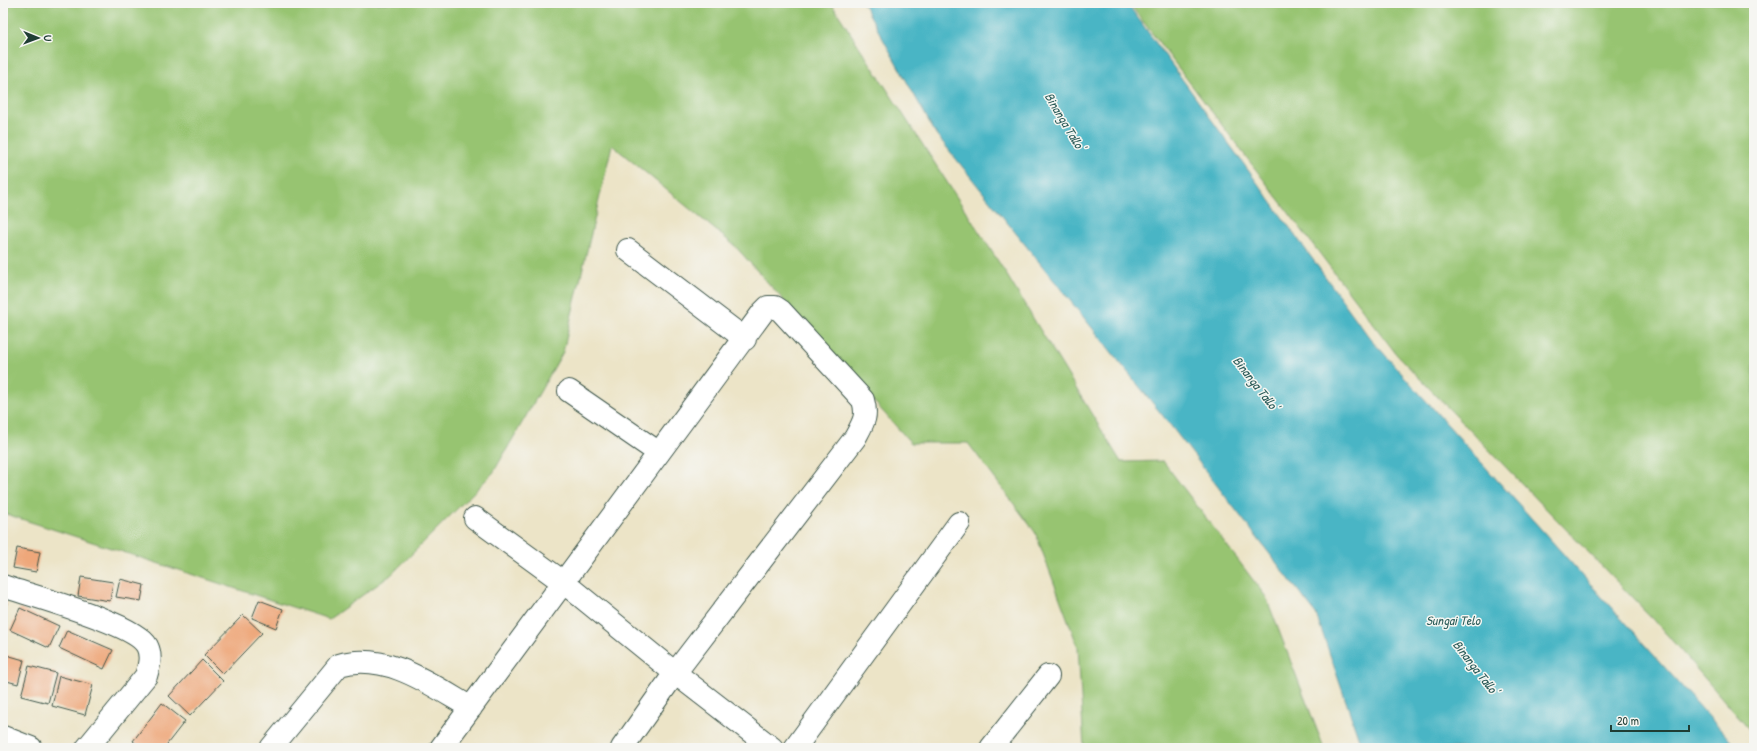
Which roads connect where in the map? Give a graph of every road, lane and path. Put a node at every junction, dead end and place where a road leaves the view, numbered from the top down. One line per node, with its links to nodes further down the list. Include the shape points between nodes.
1 (628, 250): 2 (street)
2 (745, 339): 4 (street); 9 (street, via 768,307 781,311 863,400 866,411 864,422 855,438)
3 (569, 391): 4 (street)
4 (659, 453): 7 (street)
5 (475, 518): 7 (street)
6 (959, 523): 19 (street)
7 (563, 582): 9 (street); 11 (street)
8 (3, 586): 14 (street, via 103,618 135,633 147,646 150,664 146,676)
9 (675, 673): 17 (street); 18 (street)
10 (1048, 676): 20 (street)
11 (471, 708): 15 (street, via 411,673 369,661 353,660 339,664); 16 (street)
12 (3, 737): 13 (street)
13 (31, 748)
14 (87, 748)
15 (271, 748)
16 (441, 748)
17 (622, 748)
18 (772, 748)
19 (795, 748)
20 (991, 748)

